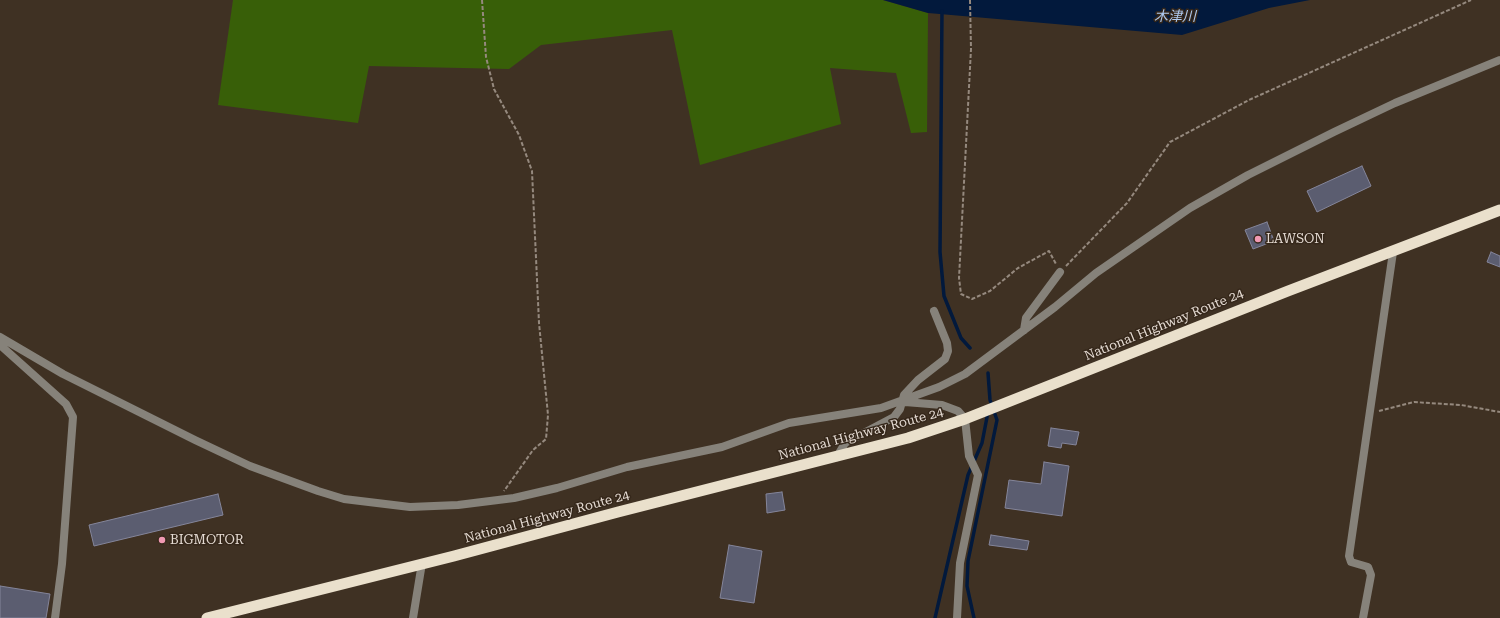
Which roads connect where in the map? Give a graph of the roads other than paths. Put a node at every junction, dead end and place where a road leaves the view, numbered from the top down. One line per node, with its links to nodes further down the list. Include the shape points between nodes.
1 (1500, 60): 6 (street, via 1395,103 1248,175 1190,208 1096,273)
2 (1500, 210): 3 (highway, National Highway Route 24)
3 (1393, 252): 9 (highway, National Highway Route 24, via 1280,293); 16 (street, via 1349,556 1351,562 1368,567 1371,575)
4 (1060, 272): 6 (street, via 1026,318)
5 (934, 311): 8 (street, via 948,352 945,359 918,380 904,395)
6 (1024, 330): 8 (street, via 965,374)
7 (2, 342): 8 (street, via 250,466 344,499 410,507 497,500 557,488 627,467 722,447 789,423 881,408); 12 (street, via 66,404 73,417 62,564)
8 (902, 402): 9 (street, via 942,405 958,410); 10 (street, via 894,417 846,443)
9 (965, 419): 10 (highway, National Highway Route 24, via 908,438); 15 (street, via 968,456 978,475 960,563)
10 (836, 457): 11 (highway, National Highway Route 24)
11 (422, 563): 13 (highway, National Highway Route 24); 14 (street)
12 (55, 618)
13 (207, 618)
14 (413, 618)
15 (957, 618)
16 (1363, 618)

